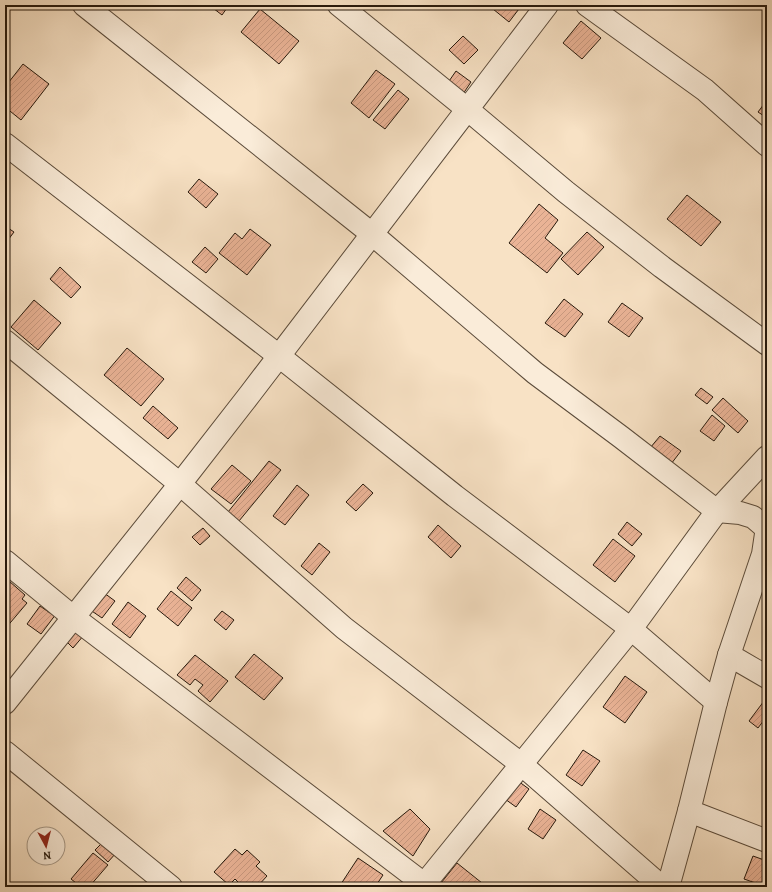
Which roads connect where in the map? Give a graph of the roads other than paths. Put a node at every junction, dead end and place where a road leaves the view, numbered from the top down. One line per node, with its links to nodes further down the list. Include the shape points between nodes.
1 (84, 5): 8 (street)
2 (339, 5): 5 (street)
3 (547, 5): 5 (street)
4 (587, 5): 7 (street, via 705,90)
5 (467, 109): 8 (street); 10 (street, via 566,192)
6 (5, 144): 11 (street)
7 (767, 145)
8 (372, 234): 11 (street); 14 (street, via 535,373)
9 (5, 342): 13 (street)
10 (767, 344)
11 (279, 356): 13 (street); 19 (street, via 455,496)
12 (767, 457): 14 (street)
13 (180, 484): 18 (street); 25 (street, via 344,628)
14 (717, 511): 15 (street, via 753,517); 19 (street)
15 (767, 528): 16 (street)
16 (765, 555): 20 (street)
17 (5, 561): 18 (street)
18 (73, 617): 23 (street); 28 (street)
19 (631, 629): 22 (street); 25 (street)
20 (729, 655): 21 (street); 22 (street)
21 (767, 677)
22 (716, 702): 26 (street)
23 (5, 703)
24 (5, 752): 29 (street)
25 (521, 764): 28 (street); 30 (street)
26 (689, 811): 27 (street); 31 (street)
27 (767, 841)
28 (425, 886)
29 (171, 887)
30 (662, 887)
31 (668, 887)

